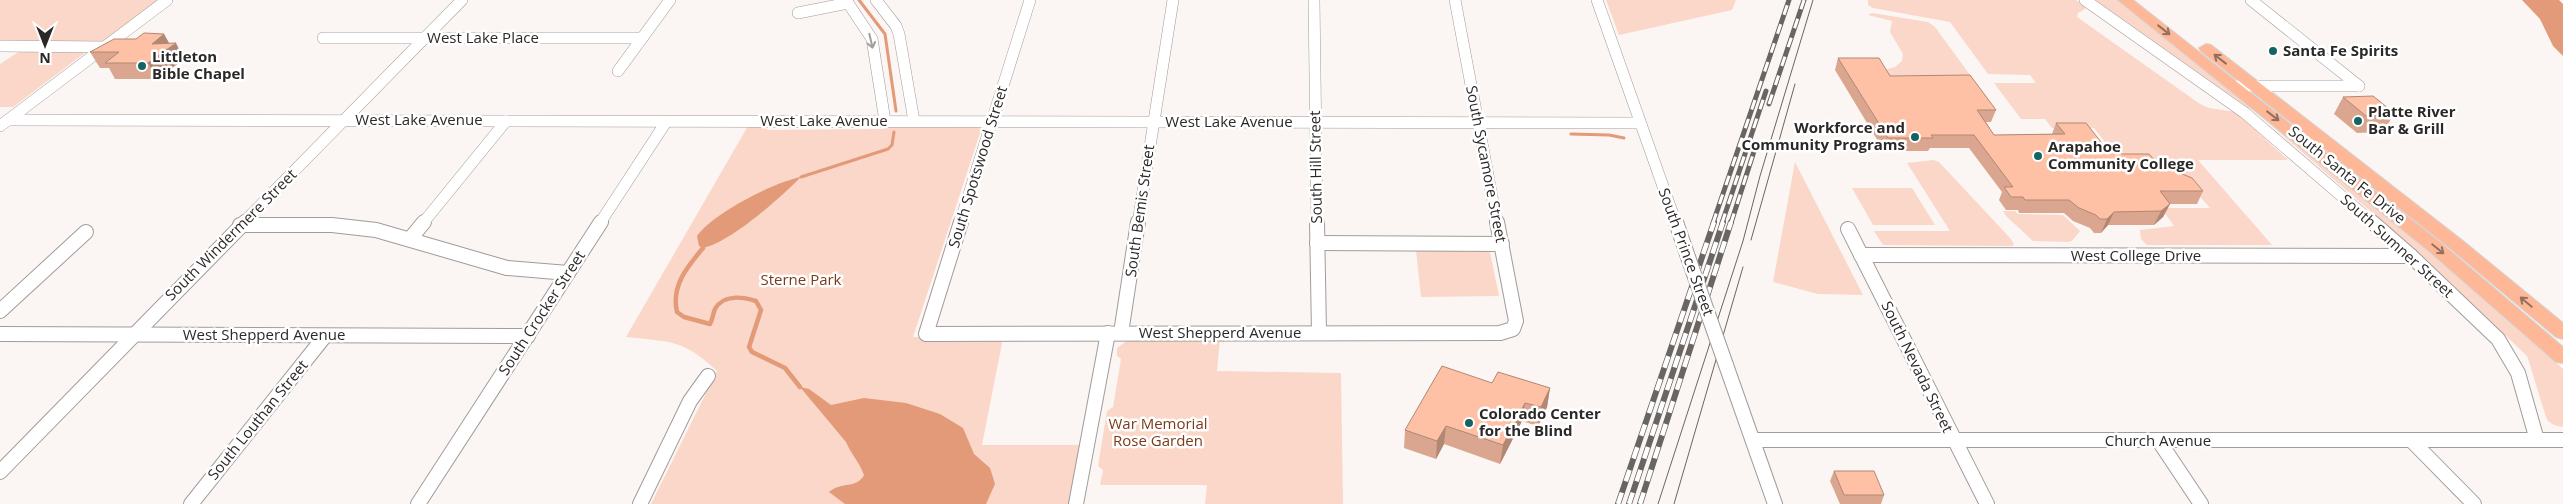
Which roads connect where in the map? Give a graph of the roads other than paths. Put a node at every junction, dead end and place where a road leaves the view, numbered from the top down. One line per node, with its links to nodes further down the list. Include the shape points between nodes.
1 (168, 0): 20 (street)
2 (462, 0): 17 (street, South Windermere Street)
3 (670, 0): 18 (street)
4 (876, 0): 28 (street, via 899,34)
5 (1030, 0): 26 (street, South Spotswood Street)
6 (1173, 0): 30 (street, South Bemis Street)
7 (1314, 0): 31 (street, South Hill Street)
8 (1456, 0): 32 (street, South Sycamore Street)
9 (1597, 0): 34 (street, South Prince Street)
10 (2085, 0): 42 (street, South Sumner Street, via 2245,113)
11 (2125, 0): 22 (highway, South Santa Fe Drive, one-way to 22)
12 (2144, 0): 23 (highway, South Santa Fe Drive, one-way to 12)
13 (2251, 0): 23 (street, via 2359,86)
14 (847, 1): 15 (street); 27 (street, one-way to 27, via 872,39)
15 (798, 13)
16 (323, 38): 17 (street, West Lake Place)
17 (425, 38): 18 (street, West Lake Place); 24 (street, South Windermere Street)
18 (642, 38): 21 (street)
19 (0, 46): 20 (street)
20 (105, 47): 33 (street)
21 (618, 71)
22 (2235, 86): 23 (street); 43 (highway, South Santa Fe Drive, one-way to 43)
23 (2255, 86): 49 (highway, South Santa Fe Drive, one-way to 23)
24 (345, 120): 25 (street, West Lake Avenue); 33 (street, West Lake Avenue); 35 (street, South Windermere Street)
25 (506, 120): 29 (street, West Lake Avenue); 38 (street)
26 (992, 120): 28 (street, West Lake Avenue); 30 (street, West Lake Avenue); 52 (street, South Spotswood Street)
27 (885, 121): 28 (street, West Lake Avenue); 29 (street, West Lake Avenue)
28 (914, 121)
29 (666, 122): 44 (street, South Crocker Street)
30 (1153, 122): 31 (street, West Lake Avenue); 47 (street, South Bemis Street)
31 (1315, 122): 32 (street, West Lake Avenue); 39 (street, South Hill Street)
32 (1478, 122): 34 (street, West Lake Avenue); 40 (street, South Sycamore Street)
33 (4, 123)
34 (1639, 123): 58 (street, South Prince Street, bridge)
35 (240, 225): 38 (street, via 359,227); 51 (street, South Windermere Street)
36 (1848, 229): 41 (street, South Nevada Street)
37 (86, 232): 45 (street)
38 (410, 239): 44 (street, via 507,268)
39 (1317, 243): 40 (street); 48 (street, South Hill Street)
40 (1502, 244): 46 (street, South Sycamore Street, via 1516,321)
41 (1862, 255): 42 (street, West College Drive); 62 (street, South Nevada Street)
42 (2411, 256): 60 (street, South Sumner Street, via 2498,339 2518,373)
43 (2463, 270): 55 (highway, South Santa Fe Drive); 56 (highway, via 2477,289)
44 (568, 273): 54 (street, South Crocker Street)
45 (0, 311)
46 (1513, 329): 48 (street, West Shepperd Avenue, via 1500,333)
47 (1115, 333): 48 (street, West Shepperd Avenue); 52 (street, West Shepperd Avenue); 68 (street, South Bemis Street)
48 (1319, 333)
49 (2563, 333)
50 (0, 334): 51 (street, West Shepperd Avenue)
51 (134, 334): 53 (street, West Shepperd Avenue); 64 (street, South Windermere Street)
52 (926, 334)
53 (325, 336): 54 (street, West Shepperd Avenue); 65 (street, South Louthan Street)
54 (528, 336): 66 (street, South Crocker Street)
55 (2563, 356)
56 (2563, 365)
57 (708, 376): 67 (street, via 690,401)
58 (1753, 440): 62 (street, Church Avenue); 69 (street, South Prince Street)
59 (2411, 440): 60 (street, Church Avenue); 63 (street, Church Avenue); 72 (street)
60 (2537, 440): 61 (street, Church Avenue)
61 (2563, 440)
62 (1954, 441): 63 (street, Church Avenue); 70 (street, South Nevada Street)
63 (2159, 441): 71 (street)
64 (0, 472)
65 (191, 504)
66 (418, 504)
67 (640, 504)
68 (1076, 504)
69 (1775, 504)
70 (1987, 504)
71 (2201, 504)
72 (2474, 504)

